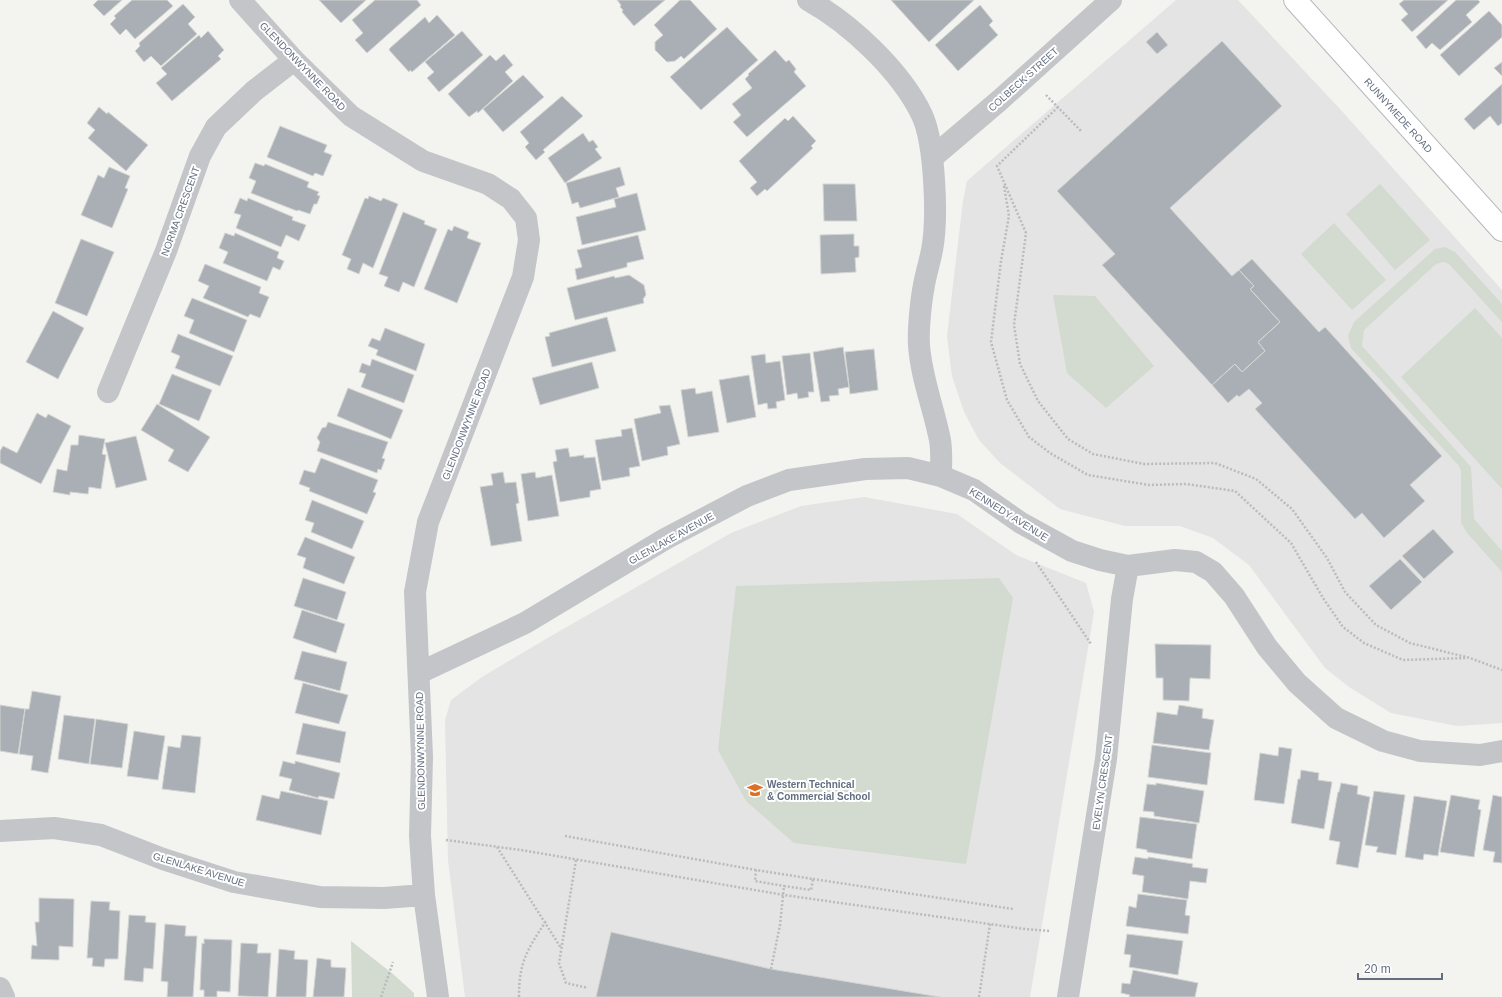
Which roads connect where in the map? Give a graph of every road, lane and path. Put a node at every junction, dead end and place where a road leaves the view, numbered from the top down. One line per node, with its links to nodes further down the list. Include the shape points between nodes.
1 (240, 0): 5 (street, GLENDONWYNNE ROAD)
2 (808, 0): 9 (street, via 852,30 901,82 922,115)
3 (1111, 0): 9 (street, COLBECK STREET)
4 (1295, 0): 11 (street, RUNNYMEDE ROAD)
5 (294, 60): 12 (street, NORMA CRESCENT, via 254,91 216,126 200,156 166,251); 19 (street, GLENDONWYNNE ROAD, via 351,116 423,161 488,184 511,199 526,218 529,240 523,277 428,522 415,592)
6 (1046, 95): 7 (path)
7 (1058, 107): 8 (path); 10 (path, via 997,166)
8 (1082, 132)
9 (933, 157): 13 (street, via 933,249 923,286 919,345 940,441)
10 (1003, 181): 17 (path, via 1026,233 1014,325 1020,364 1038,401 1068,439 1093,454 1144,464 1215,463 1256,479 1292,510 1327,558 1345,592 1376,625 1410,643); 17 (path, via 1009,216 991,342 1007,400 1028,437 1088,475 1148,485 1186,484 1235,491 1291,543 1343,627 1364,643 1403,660)
11 (1502, 230)
12 (108, 392)
13 (941, 476): 15 (street, KENNEDY AVENUE, via 974,490 1021,524 1072,551); 19 (street, GLENLAKE AVENUE, via 908,468 865,469 789,480 747,496 665,539 525,623)
14 (1033, 558): 16 (path)
15 (1128, 566): 20 (street, KENNEDY AVENUE, via 1176,560 1196,562 1212,572 1234,596 1267,647 1297,683 1336,718 1383,741 1420,751 1480,754); 45 (street, EVELYN CRESCENT, via 1122,599 1106,759)
16 (1095, 651)
17 (1470, 658): 18 (path)
18 (1502, 670)
19 (419, 673): 29 (street, GLENDONWYNNE ROAD, via 422,757 420,836)
20 (1502, 750)
21 (0, 831): 29 (street, GLENLAKE AVENUE, via 54,828 101,834 163,859 234,882 320,897 384,898)
22 (565, 836): 26 (path)
23 (445, 840): 24 (path)
24 (498, 846): 25 (path); 32 (path)
25 (576, 860): 30 (path); 35 (path)
26 (756, 870): 27 (path); 28 (path, via 755,881)
27 (813, 879): 28 (path, via 811,890); 31 (path)
28 (784, 886): 30 (path)
29 (424, 894): 42 (street, GLENDONWYNNE ROAD)
30 (784, 895): 33 (path); 37 (path)
31 (1013, 909)
32 (546, 921): 35 (path); 43 (path, via 528,948 519,975)
33 (990, 924): 34 (path); 44 (path)
34 (1050, 931)
35 (562, 948): 39 (path, via 559,963 566,983)
36 (393, 962): 41 (path)
37 (771, 970)
38 (0, 988): 40 (street)
39 (588, 988)
40 (4, 997)
41 (381, 997)
42 (438, 997)
43 (519, 997)
44 (979, 997)
45 (1068, 997)

